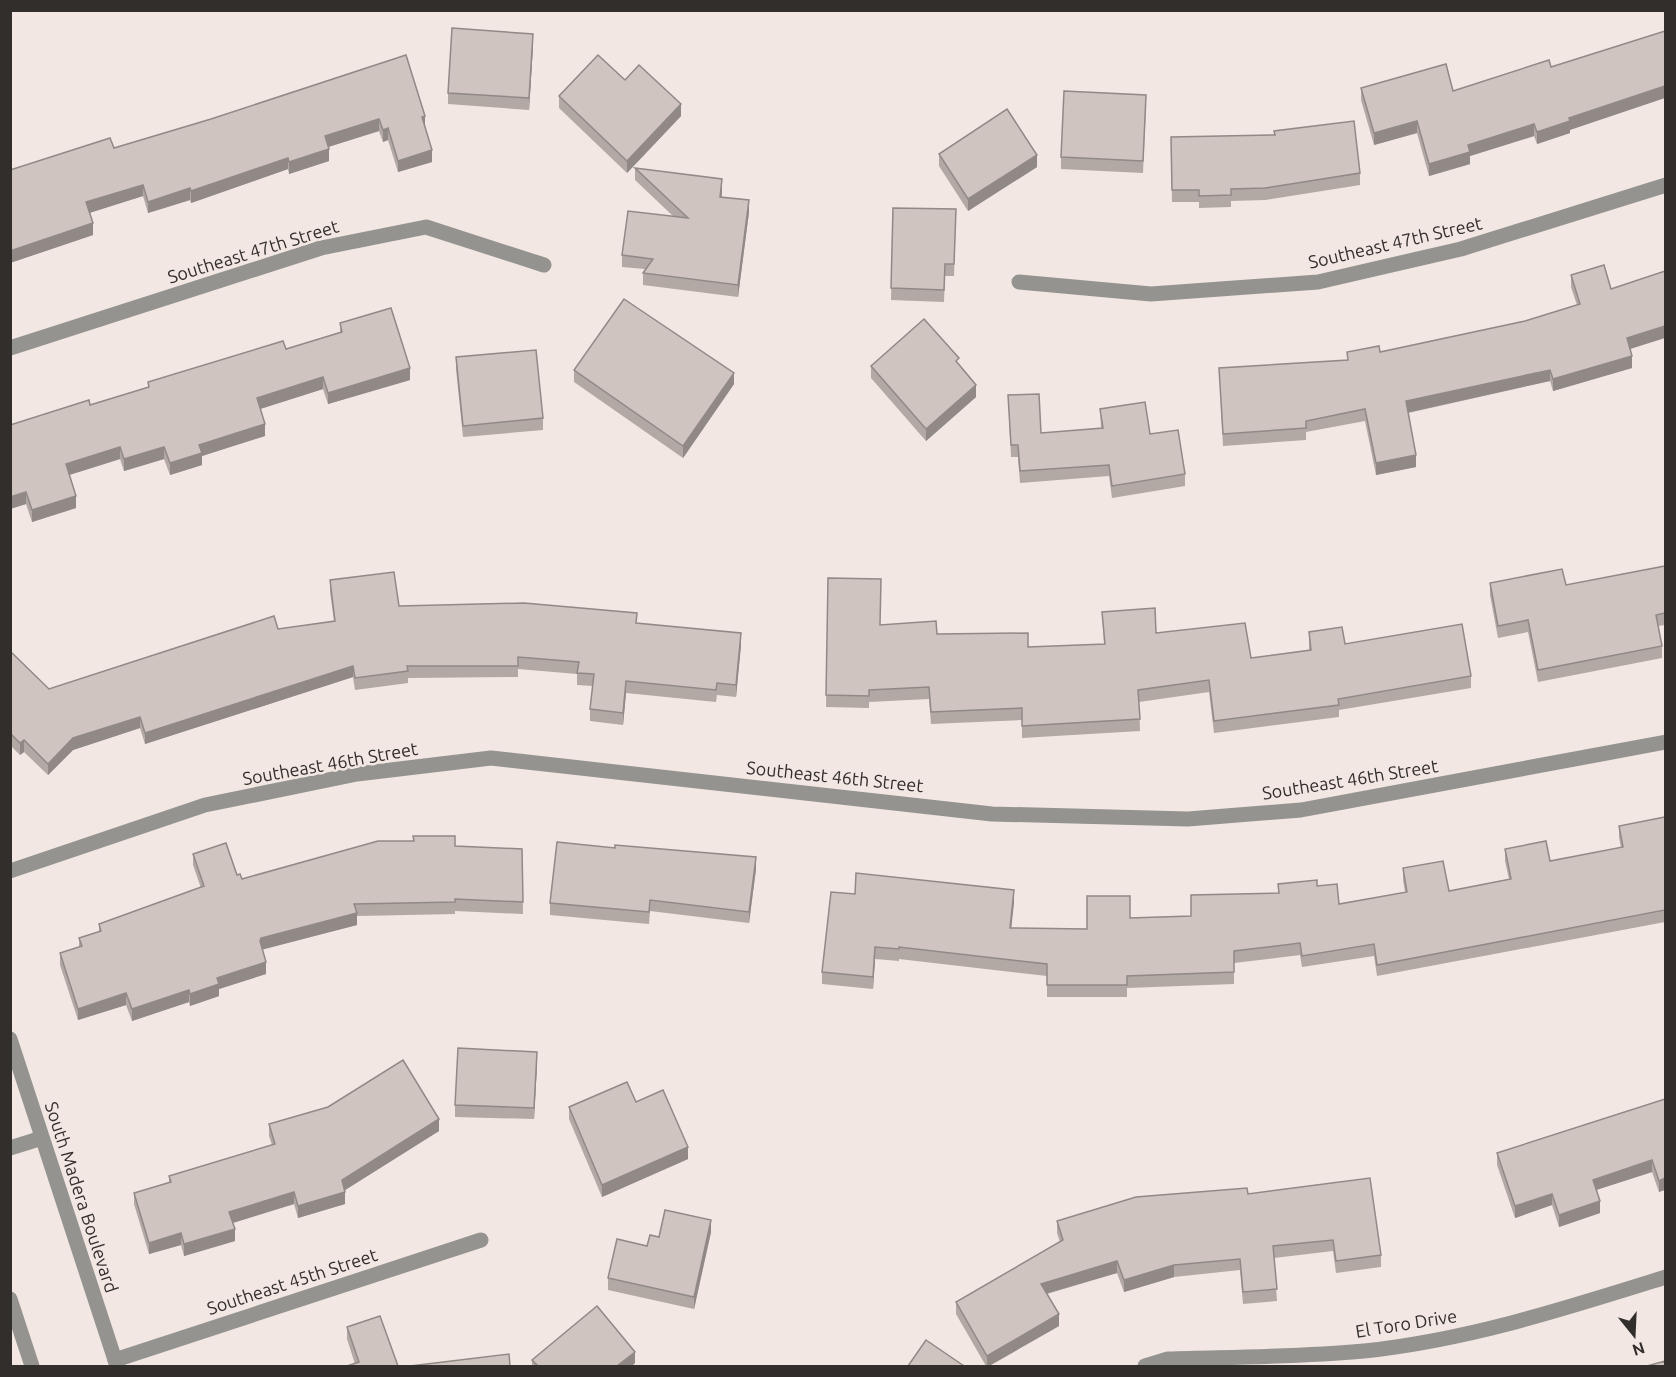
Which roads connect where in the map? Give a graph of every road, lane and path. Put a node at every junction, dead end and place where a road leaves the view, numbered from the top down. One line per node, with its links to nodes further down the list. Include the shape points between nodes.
1 (1665, 185): 3 (street, Southeast 47th Street, via 1461,249 1318,282 1151,294)
2 (544, 266): 4 (street, Southeast 47th Street, via 426,227 321,248)
3 (1019, 282)
4 (10, 348)
5 (1665, 742): 6 (street, Southeast 46th Street, via 1301,810 1188,819 992,814 491,758 357,774 205,805)
6 (10, 871)
7 (10, 1039): 8 (street, South Madera Boulevard)
8 (42, 1138): 9 (street); 13 (street, South Madera Boulevard)
9 (10, 1148)
10 (481, 1240): 13 (street, Southeast 45th Street)
11 (1665, 1277): 15 (street, El Toro Drive, via 1531,1320 1441,1338 1365,1351 1168,1359)
12 (10, 1299): 14 (street)
13 (116, 1363)
14 (32, 1366)
15 (1145, 1366)

